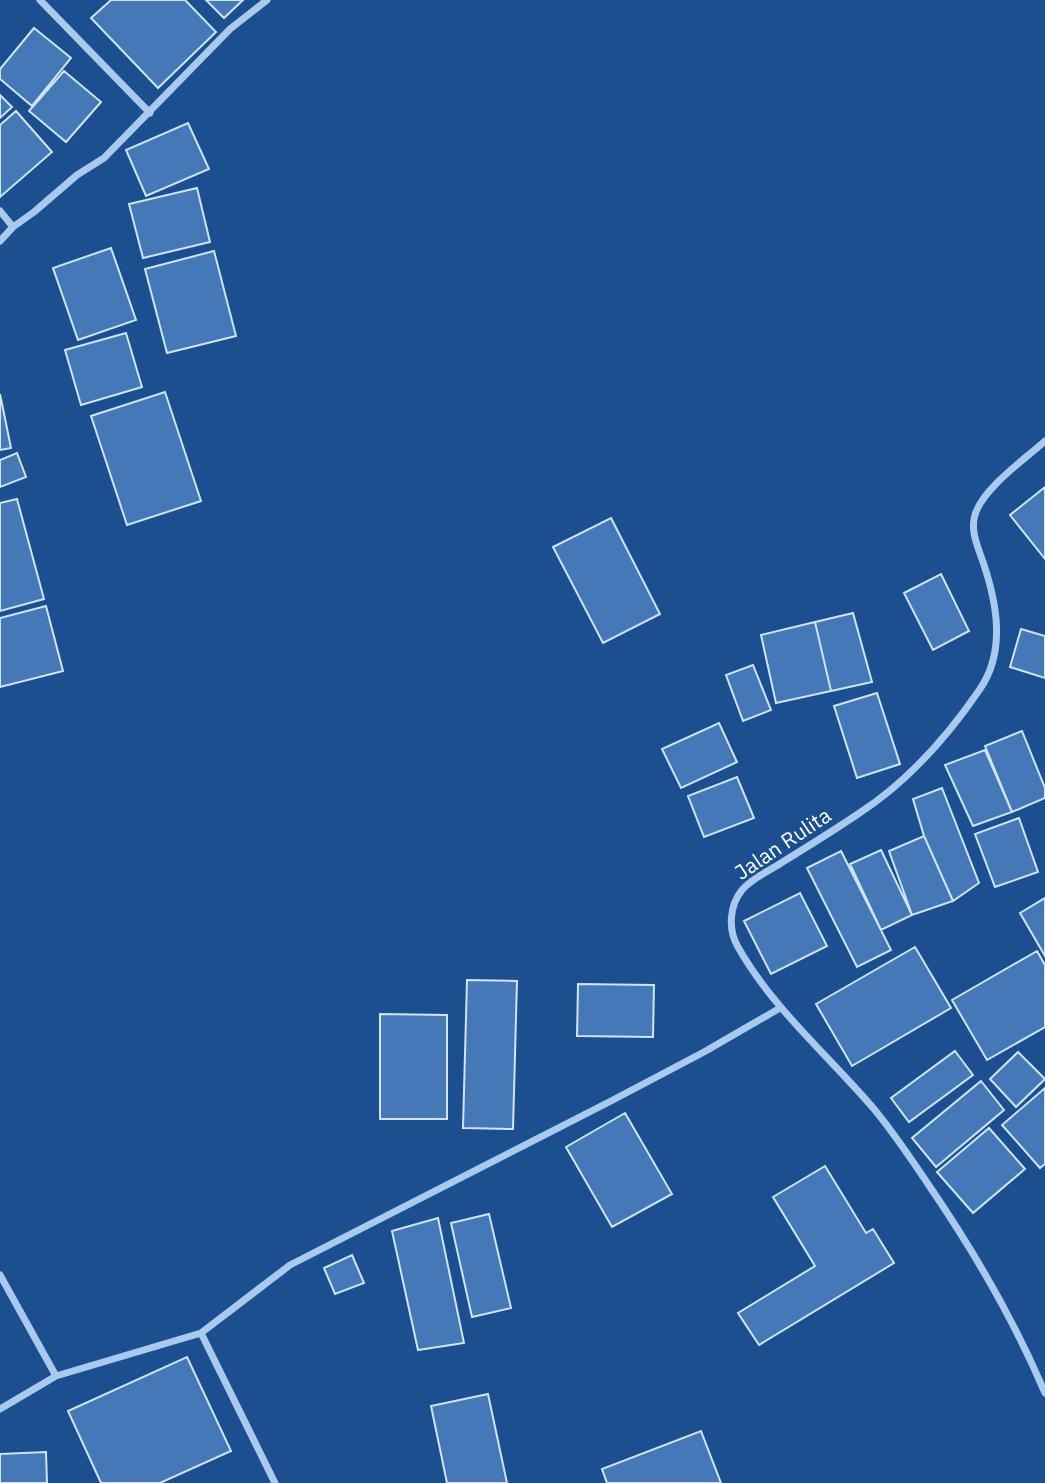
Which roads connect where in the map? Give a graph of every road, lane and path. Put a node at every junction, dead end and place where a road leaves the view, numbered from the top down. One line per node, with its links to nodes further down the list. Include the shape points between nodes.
1 (40, 0): 3 (street)
2 (267, 0): 3 (street, via 230,29)
3 (150, 113): 5 (street, via 104,158)
4 (0, 211): 5 (street)
5 (13, 227): 6 (street)
6 (0, 241)
7 (1045, 441): 8 (street, Jalan Rulita, via 981,501 975,515 973,528 991,587 996,632 995,659 980,688 922,760 888,792 754,880 736,901 731,930 736,945)
8 (780, 1008): 10 (street, via 611,1101 290,1265); 12 (street, Jalan Rulita, via 874,1110 914,1163 974,1253)
9 (0, 1275): 11 (street)
10 (201, 1334): 11 (street); 14 (street)
11 (56, 1376): 13 (street)
12 (1045, 1393)
13 (0, 1409)
14 (275, 1483)

